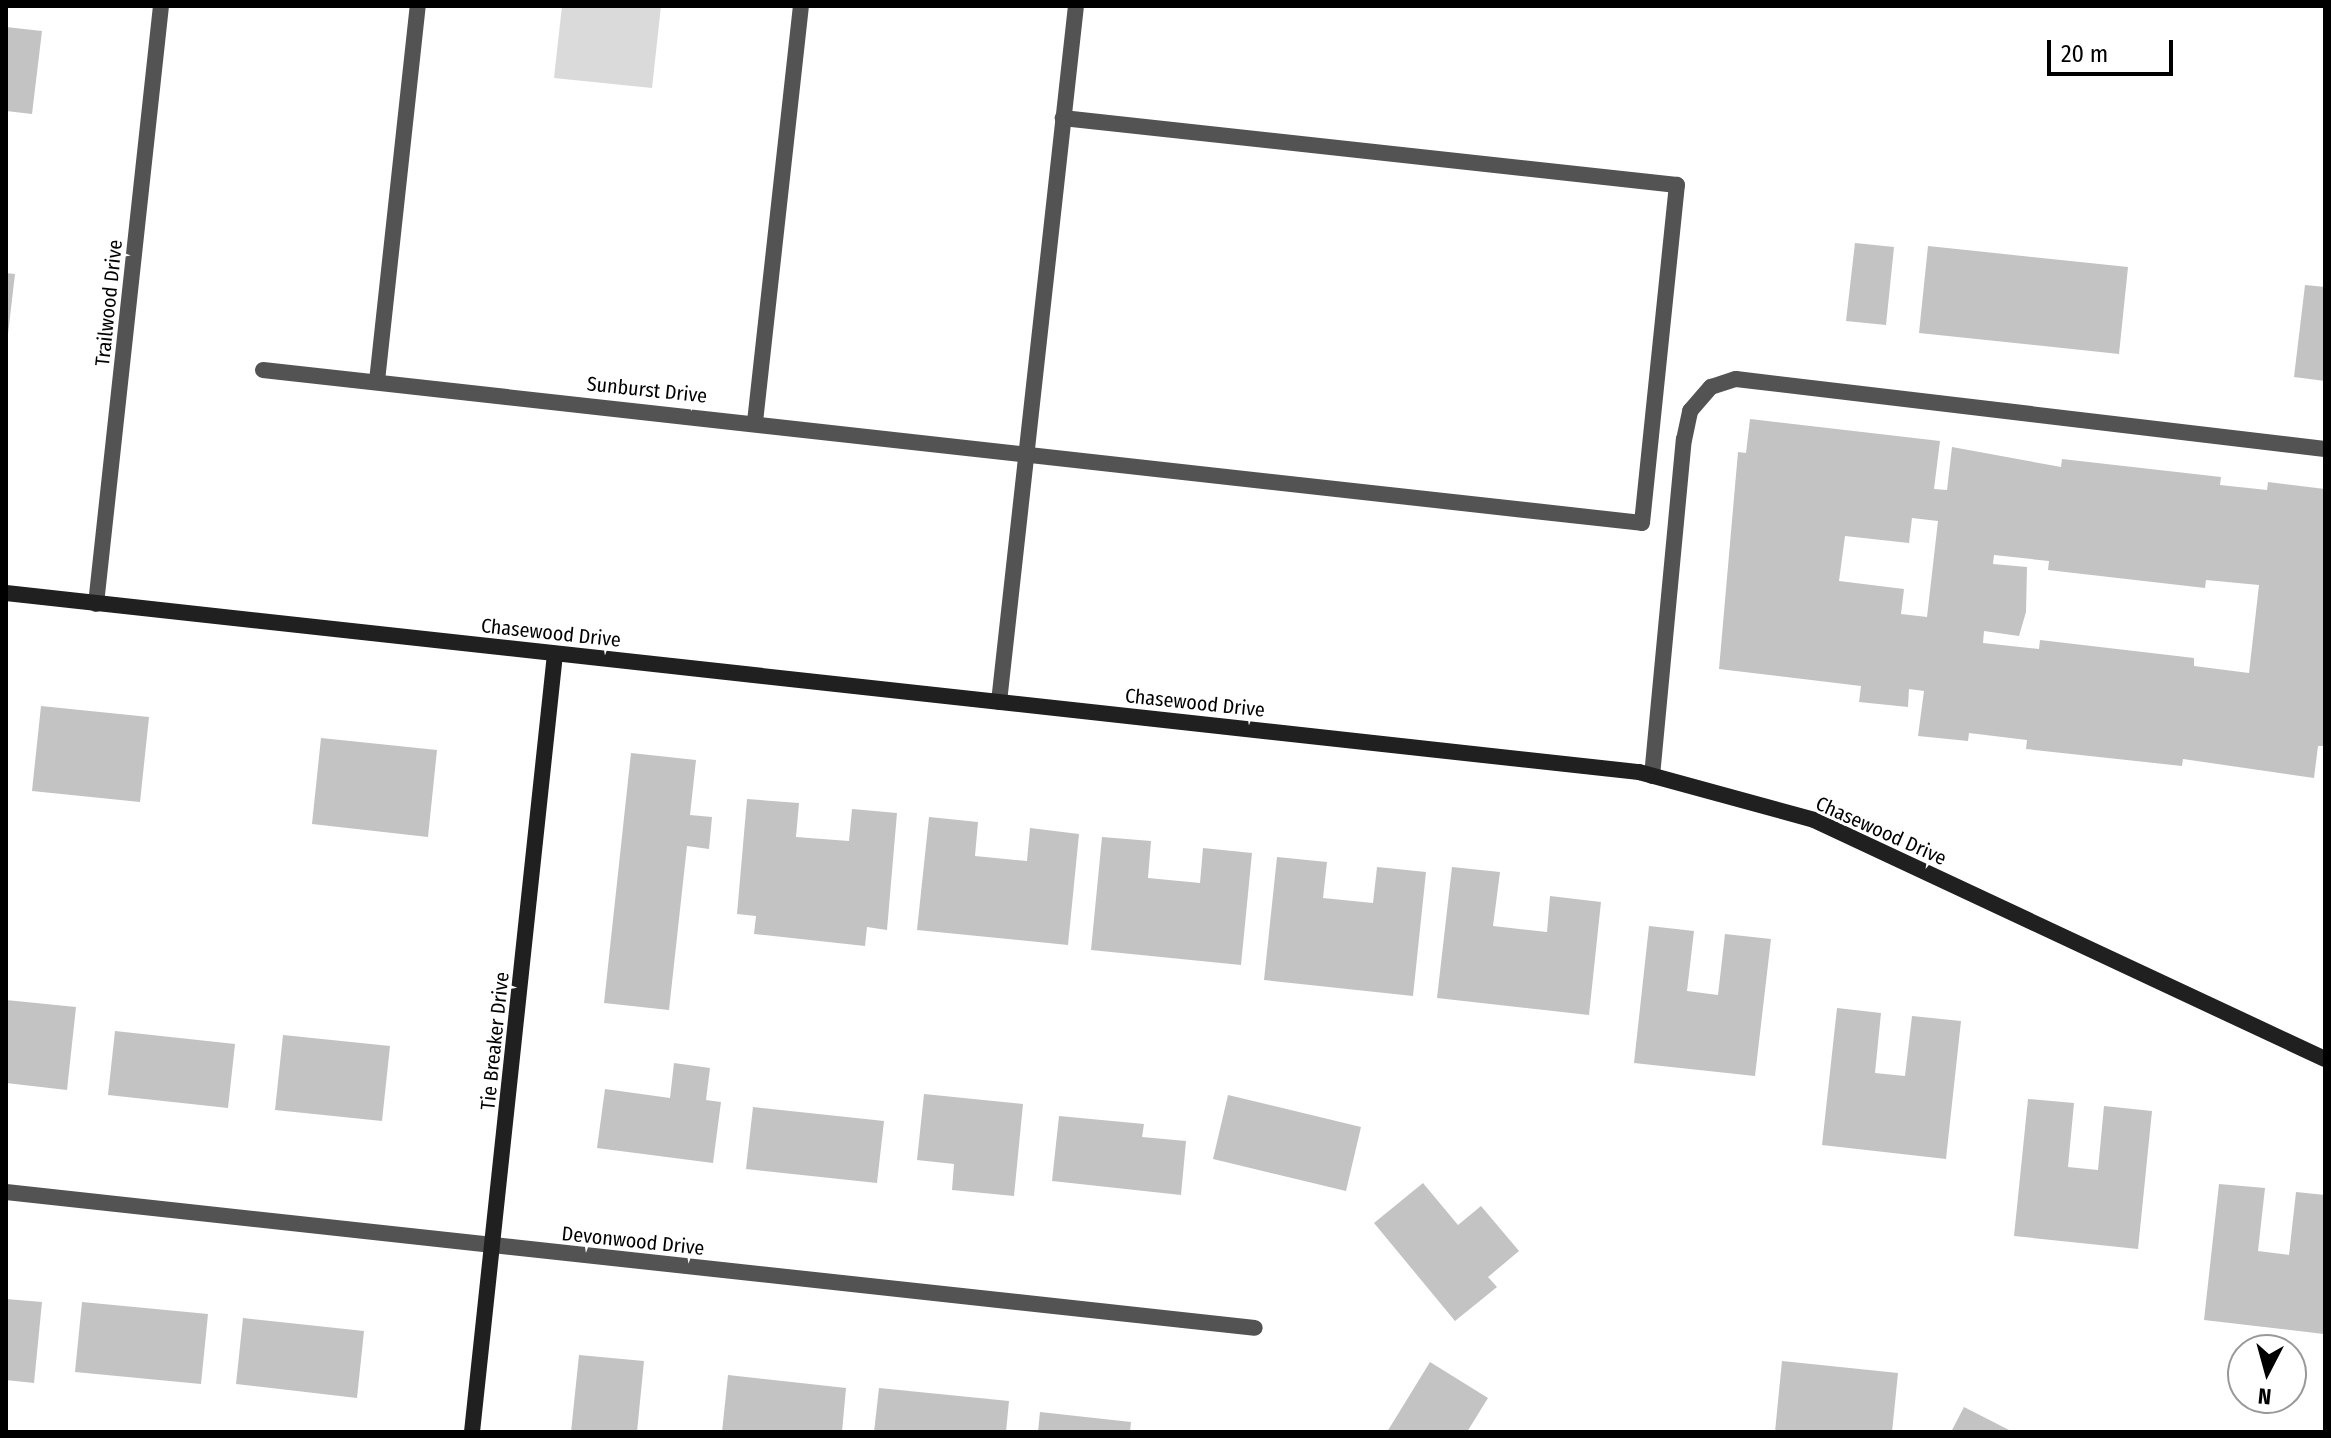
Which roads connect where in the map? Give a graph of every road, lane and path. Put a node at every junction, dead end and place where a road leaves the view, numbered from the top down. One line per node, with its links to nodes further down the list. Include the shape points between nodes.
1 (161, 6): 12 (street, Trailwood Drive)
2 (418, 6): 7 (street)
3 (801, 6): 8 (street)
4 (1076, 6): 5 (street)
5 (1063, 118): 10 (street); 10 (street, Sunburst Drive, via 1677,185 1642,523)
6 (263, 370): 7 (street, Sunburst Drive)
7 (377, 381): 8 (street, Sunburst Drive)
8 (755, 422): 10 (street, Sunburst Drive)
9 (2325, 449): 15 (street, via 1736,379 1711,387 1690,411 1684,440)
10 (1026, 451): 14 (street)
11 (6, 593): 12 (street, Chasewood Drive)
12 (96, 604): 13 (street, Chasewood Drive)
13 (555, 654): 14 (street, Chasewood Drive); 18 (street, Tie Breaker Drive)
14 (999, 702): 15 (street, Chasewood Drive)
15 (1652, 776): 16 (street, Chasewood Drive, via 1814,820)
16 (2325, 1059)
17 (6, 1192): 18 (street, Devonwood Drive)
18 (494, 1246): 19 (street, Devonwood Drive); 20 (street, Tie Breaker Drive)
19 (1255, 1328)
20 (472, 1432)

